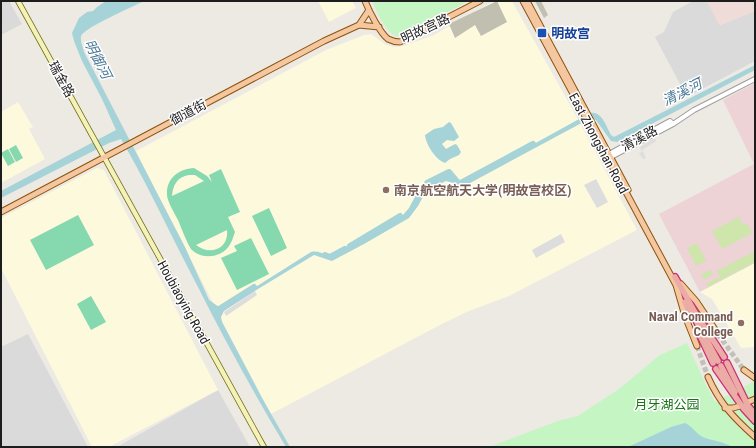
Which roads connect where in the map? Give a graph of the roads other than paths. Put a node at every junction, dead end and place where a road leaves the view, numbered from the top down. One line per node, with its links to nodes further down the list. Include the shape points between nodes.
1 (18, 1): 11 (main road, 瑞金路)
2 (365, 1): 6 (main road, 明故宫路)
3 (480, 1): 8 (main road, 明故宫路, via 400,42 387,38)
4 (523, 1): 10 (main road, East Zhongshan Road)
5 (527, 1): 10 (main road, East Zhongshan Road)
6 (369, 10): 7 (main road); 8 (main road, 明故宫路)
7 (359, 25): 8 (main road); 11 (main road, 御道街)
8 (379, 27)
9 (755, 79): 10 (street, 清溪路)
10 (609, 156): 13 (main road, East Zhongshan Road); 14 (main road, East Zhongshan Road)
11 (105, 157): 12 (main road, 御道街); 27 (main road, Houbiaoying Road)
12 (1, 212)
13 (676, 277): 14 (highway, via 718,360); 15 (main road, East Zhongshan Road)
14 (676, 285): 16 (main road, East Zhongshan Road)
15 (718, 334)
16 (697, 346)
17 (744, 370): 19 (main road)
18 (708, 377): 23 (main road)
19 (755, 378)
20 (755, 399): 21 (main road)
21 (748, 404): 24 (highway); 25 (highway, via 722,366)
22 (740, 406): 23 (main road)
23 (725, 408): 26 (main road)
24 (755, 414)
25 (755, 420)
26 (755, 437)
27 (264, 447)

